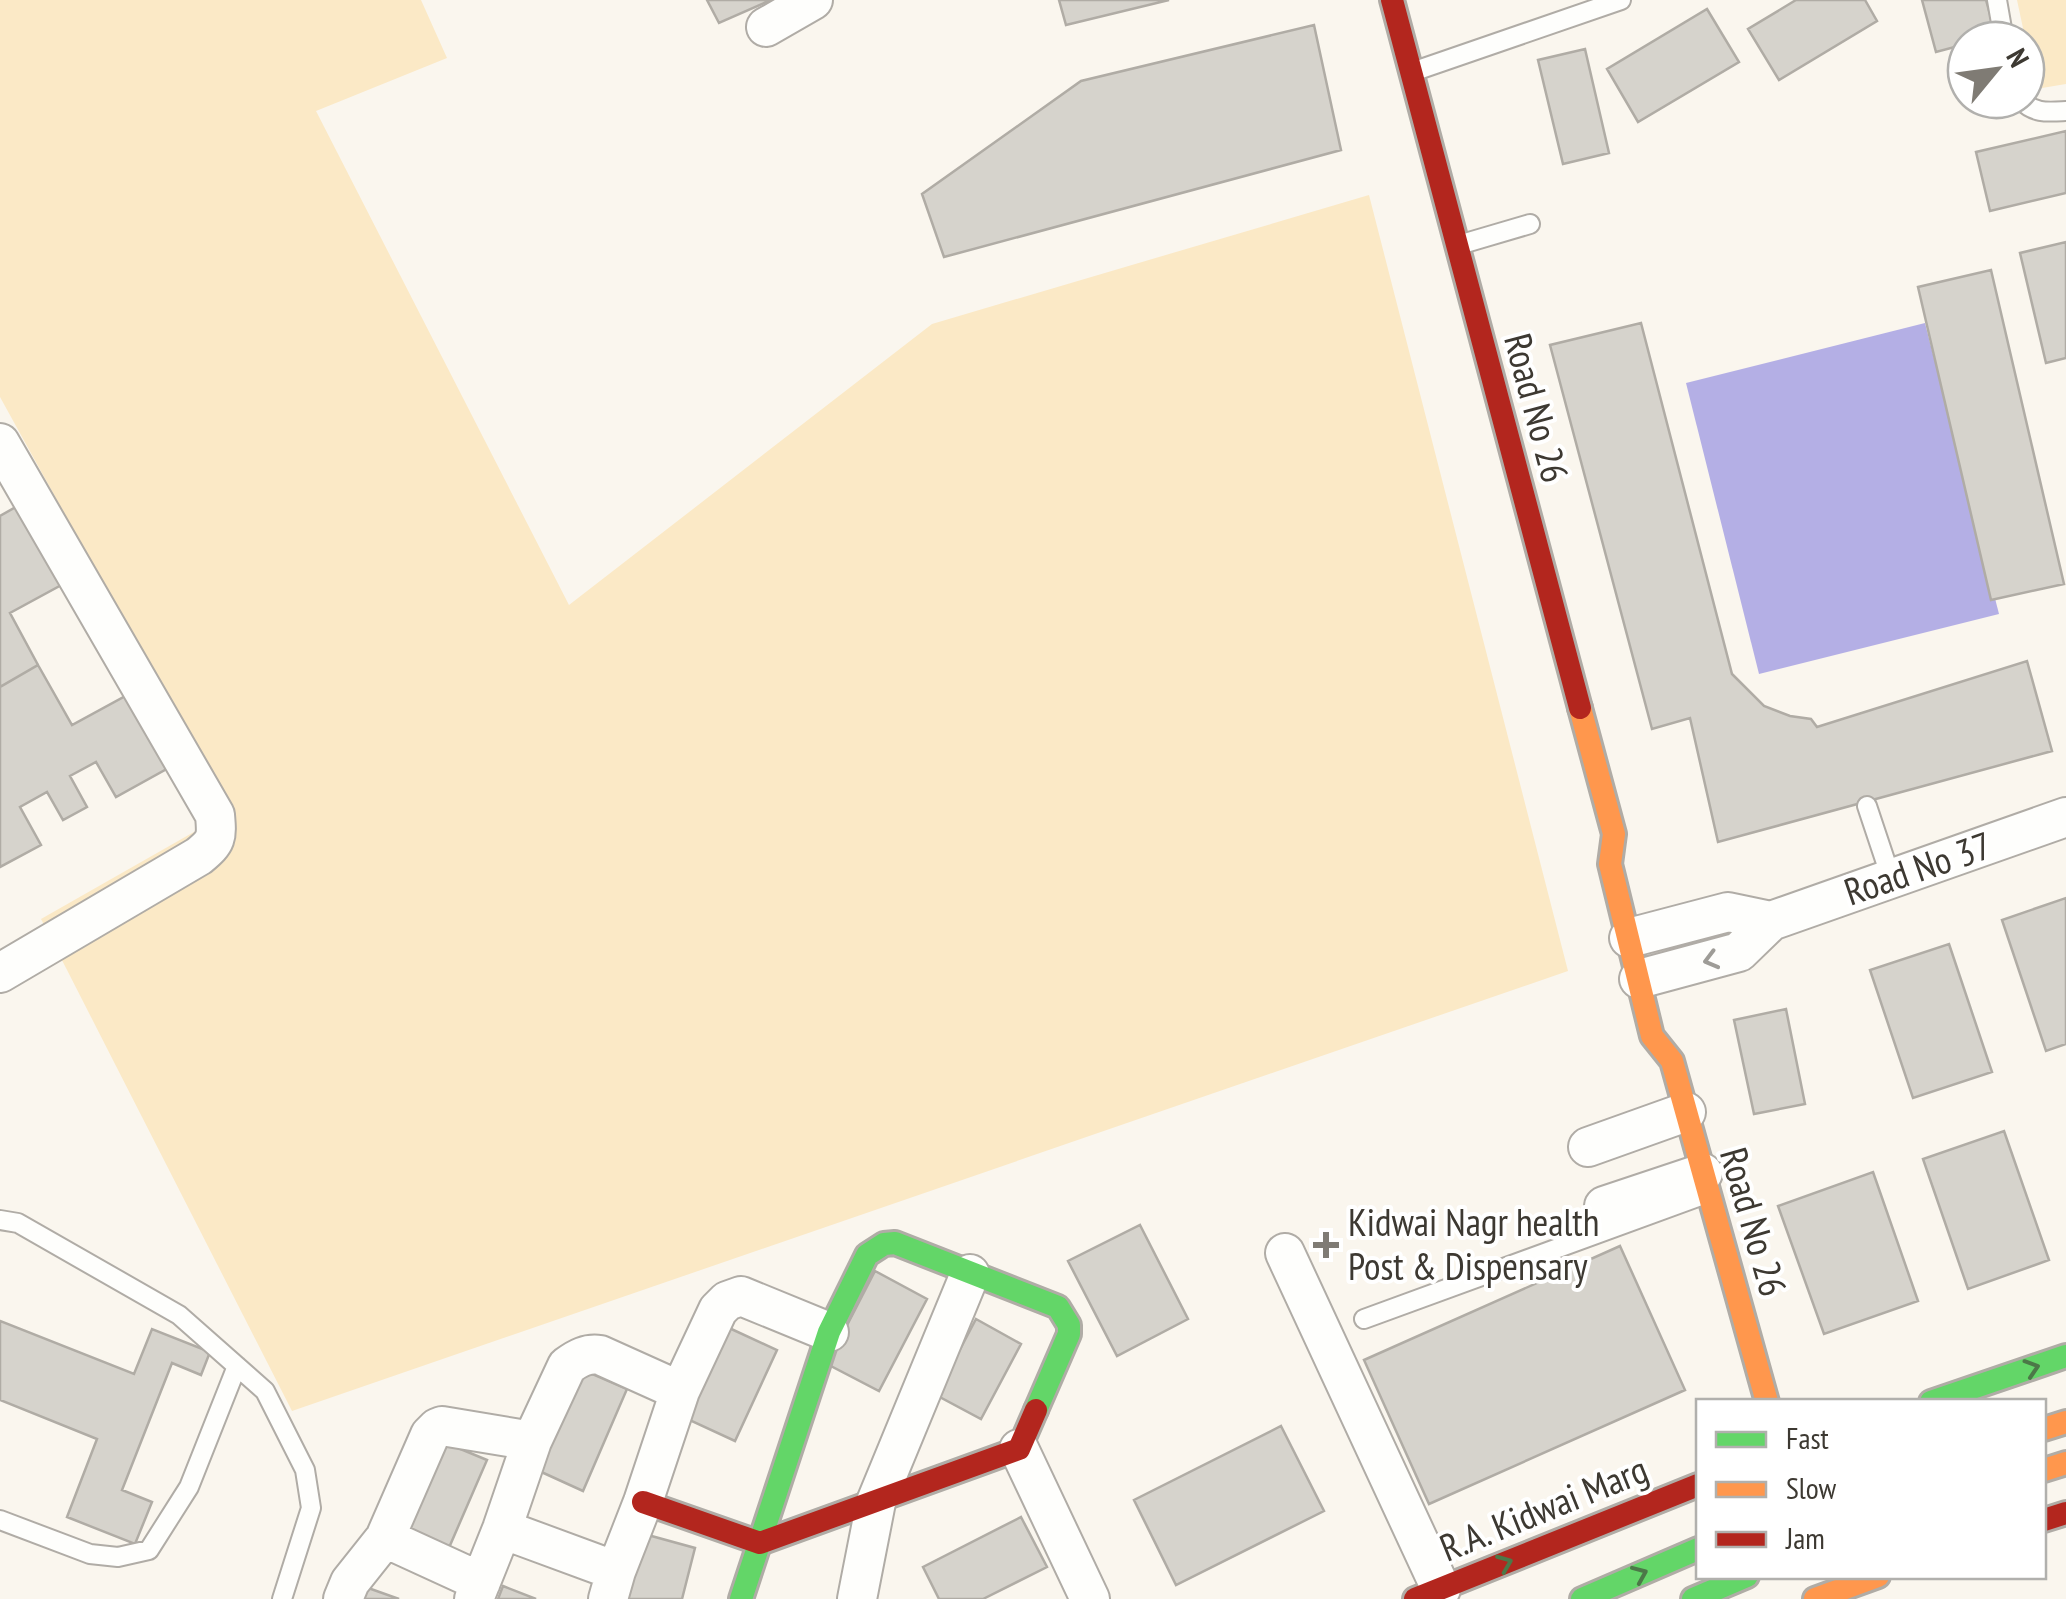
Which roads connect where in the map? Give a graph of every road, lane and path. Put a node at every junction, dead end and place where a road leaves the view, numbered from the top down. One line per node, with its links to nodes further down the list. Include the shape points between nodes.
1 (814, 0): 5 (street)
2 (1392, 0): 6 (street, Road No 26)
3 (1621, 0): 4 (lane)
4 (1597, 4): 6 (lane)
5 (766, 27)
6 (1410, 73): 8 (street, Road No 26)
7 (1530, 224): 8 (lane)
8 (1456, 246): 12 (street, Road No 26)
9 (0, 443): 17 (street, via 215,815 217,834 199,856)
10 (1867, 806): 14 (lane)
11 (2066, 817): 14 (street, Road No 37)
12 (1614, 834): 13 (street, Road No 26); 16 (street, Road No 26, via 1610,864)
13 (1636, 860)
14 (1891, 878): 15 (street, Road No 37)
15 (1771, 921): 16 (street, Road No 37, via 1728,912); 18 (street, Road No 37, one-way to 18, via 1740,952)
16 (1644, 928): 18 (street, Road No 26)
17 (0, 973)
18 (1658, 981): 20 (street, Road No 26, via 1652,1036)
19 (1680, 1030): 20 (street, Road No 26)
20 (1672, 1061): 21 (street, Road No 26)
21 (1686, 1112): 22 (street); 23 (street, Road No 26)
22 (1588, 1147)
23 (1706, 1183): 24 (street); 28 (lane); 33 (street, Road No 26)
24 (1604, 1206)
25 (0, 1220): 31 (lane, via 18,1223 180,1315)
26 (1285, 1253): 50 (street)
27 (970, 1274): 29 (street, via 884,1244 867,1256); 36 (street, via 1058,1306 1069,1325); 39 (street)
28 (1364, 1319)
29 (828, 1332): 32 (street, via 741,1296 718,1310); 43 (street)
30 (2066, 1356): 34 (street, one-way to 30)
31 (236, 1366): 40 (lane, via 189,1487 149,1550 90,1554); 51 (lane, via 265,1391 306,1470 310,1508)
32 (680, 1391): 35 (street, via 600,1355 579,1358 567,1366); 38 (street)
33 (1765, 1399)
34 (1940, 1399)
35 (532, 1441): 41 (street); 42 (street, via 436,1428)
36 (1019, 1449): 39 (street); 55 (street)
37 (1696, 1486): 50 (street, R.A. Kidwai Marg, one-way to 37)
38 (643, 1502): 43 (street); 47 (street)
39 (876, 1502): 43 (street); 54 (street)
40 (0, 1520)
41 (502, 1529): 47 (street); 48 (street)
42 (385, 1538): 48 (street); 52 (street)
43 (760, 1542): 53 (street)
44 (1696, 1550): 56 (street, one-way to 44)
45 (1740, 1579): 57 (street)
46 (1867, 1579): 49 (street)
47 (612, 1585)
48 (478, 1590)
49 (1821, 1592)
50 (1428, 1594)
51 (282, 1599)
52 (343, 1599)
53 (741, 1599)
54 (857, 1599)
55 (1090, 1599)
56 (1582, 1599)
57 (1693, 1599)

